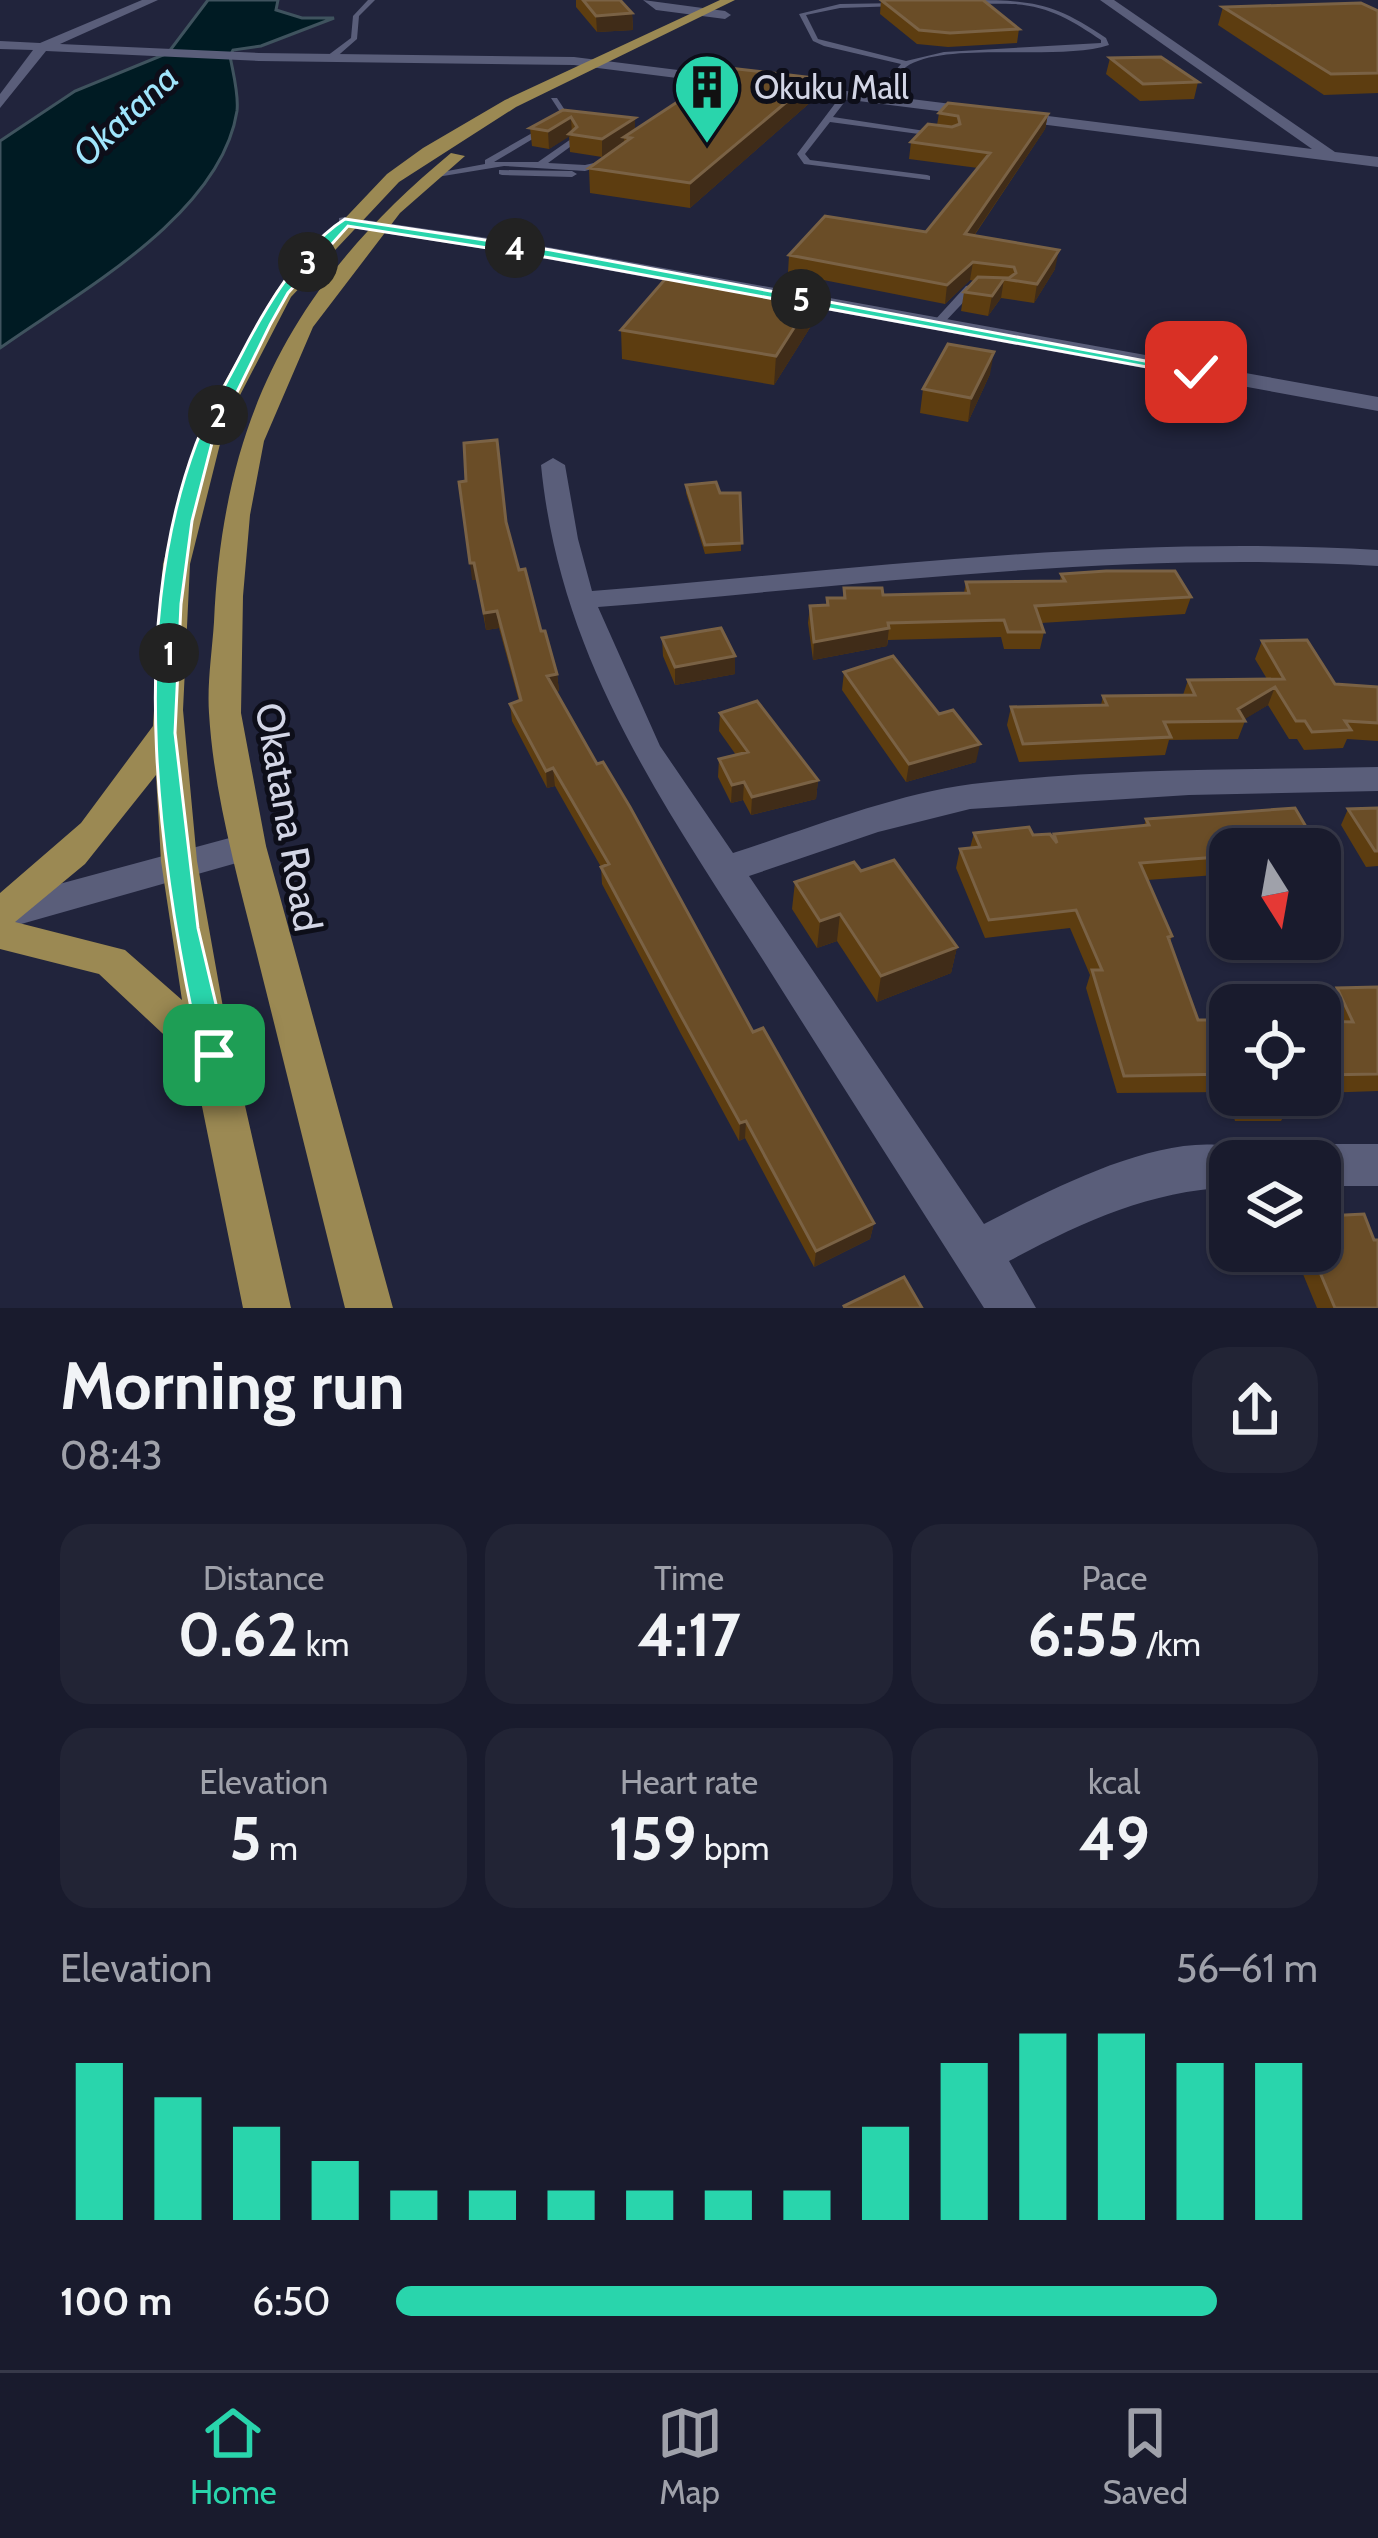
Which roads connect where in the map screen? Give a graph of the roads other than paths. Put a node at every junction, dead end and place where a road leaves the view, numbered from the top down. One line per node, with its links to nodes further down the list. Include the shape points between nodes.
1 (152, 0): 10 (street)
2 (372, 0): 11 (lane, via 356,16 354,39)
3 (649, 0): 8 (street)
4 (1106, 0): 25 (street)
5 (946, 3): 12 (lane, via 1039,2 1061,8 1105,45)
6 (905, 4): 12 (lane, via 802,14 815,40)
7 (731, 7): 8 (main road); 13 (main road)
8 (704, 12): 13 (main road)
9 (0, 45): 10 (street)
10 (42, 47): 11 (street); 18 (street)
11 (330, 58): 13 (street)
12 (905, 63): 17 (lane)
13 (610, 65): 14 (street); 19 (main road, Okatana Road); 33 (main road, via 443,143)
14 (727, 80): 15 (lane); 16 (street)
15 (709, 93)
16 (845, 95): 17 (street); 20 (lane)
17 (875, 99): 25 (street)
18 (0, 104)
19 (561, 110): 21 (lane); 28 (lane, via 556,121); 31 (main road, Okatana Road)
20 (829, 119): 22 (lane); 32 (lane, via 801,154 807,161)
21 (585, 121)
22 (951, 136)
23 (572, 142): 27 (lane)
24 (621, 154): 30 (lane)
25 (1333, 156): 26 (street)
26 (1378, 162)
27 (541, 164): 28 (lane); 30 (lane)
28 (482, 166): 29 (lane)
29 (466, 168): 30 (lane, via 543,176); 31 (lane)
30 (596, 168)
31 (431, 175): 34 (main road, Okatana Road)
32 (927, 178)
33 (345, 222): 34 (street); 41 (main road, via 283,292 204,443 171,604)
34 (378, 228): 36 (street); 43 (main road, Okatana Road, via 303,326 252,441 237,515 225,712)
35 (1003, 290): 36 (lane, via 970,288)
36 (938, 323): 37 (street)
37 (1378, 404)
38 (553, 465): 40 (street)
39 (1378, 558): 40 (street, via 1280,552 1094,559)
40 (583, 600): 45 (street, via 629,718)
41 (165, 733): 44 (main road); 46 (main road, via 128,795 77,854)
42 (1378, 778): 45 (street, via 970,797 873,820)
43 (248, 846): 44 (street); 54 (main road, Okatana Road)
44 (177, 866): 46 (street); 48 (main road)
45 (723, 872): 52 (street)
46 (0, 914)
47 (0, 934): 48 (main road, via 111,961)
48 (214, 1055): 53 (main road)
49 (1378, 1165): 51 (street)
50 (1209, 1166): 52 (street, via 1093,1192)
51 (1341, 1166)
52 (977, 1253): 55 (street)
53 (267, 1308)
54 (369, 1308)
55 (1012, 1308)

